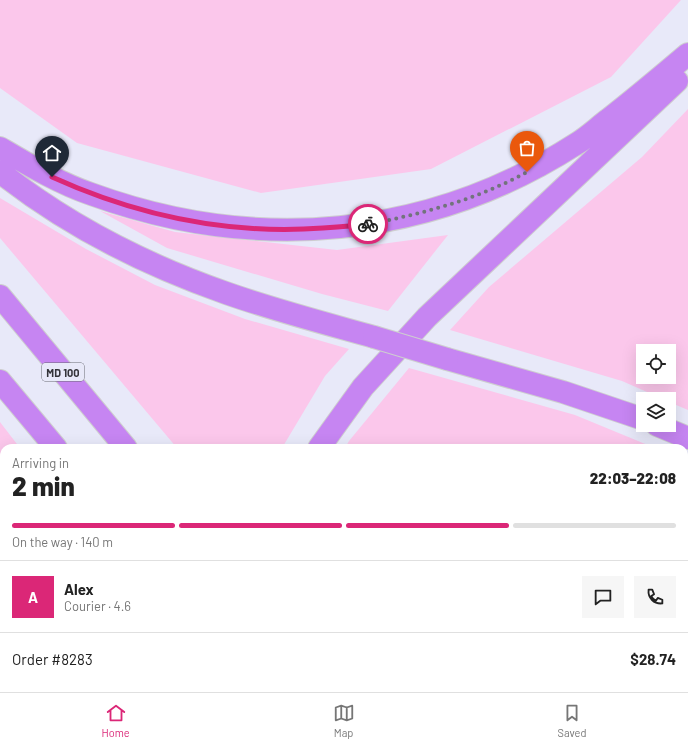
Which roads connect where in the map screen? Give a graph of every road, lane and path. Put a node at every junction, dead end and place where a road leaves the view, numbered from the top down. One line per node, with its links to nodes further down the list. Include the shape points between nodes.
1 (688, 54): 3 (highway, via 577,144 514,179 413,216 359,225 297,230 245,229 144,212 89,194 40,171)
2 (688, 70): 12 (highway, via 427,317 363,387)
3 (0, 148)
4 (0, 172): 7 (highway, bridge, via 50,208 93,234 154,265 226,293 563,392)
5 (0, 296): 11 (highway, MD 100)
6 (0, 381): 10 (highway)
7 (636, 417)
8 (674, 432): 9 (highway)
9 (688, 438)
10 (53, 444)
11 (123, 444)
12 (322, 444)

